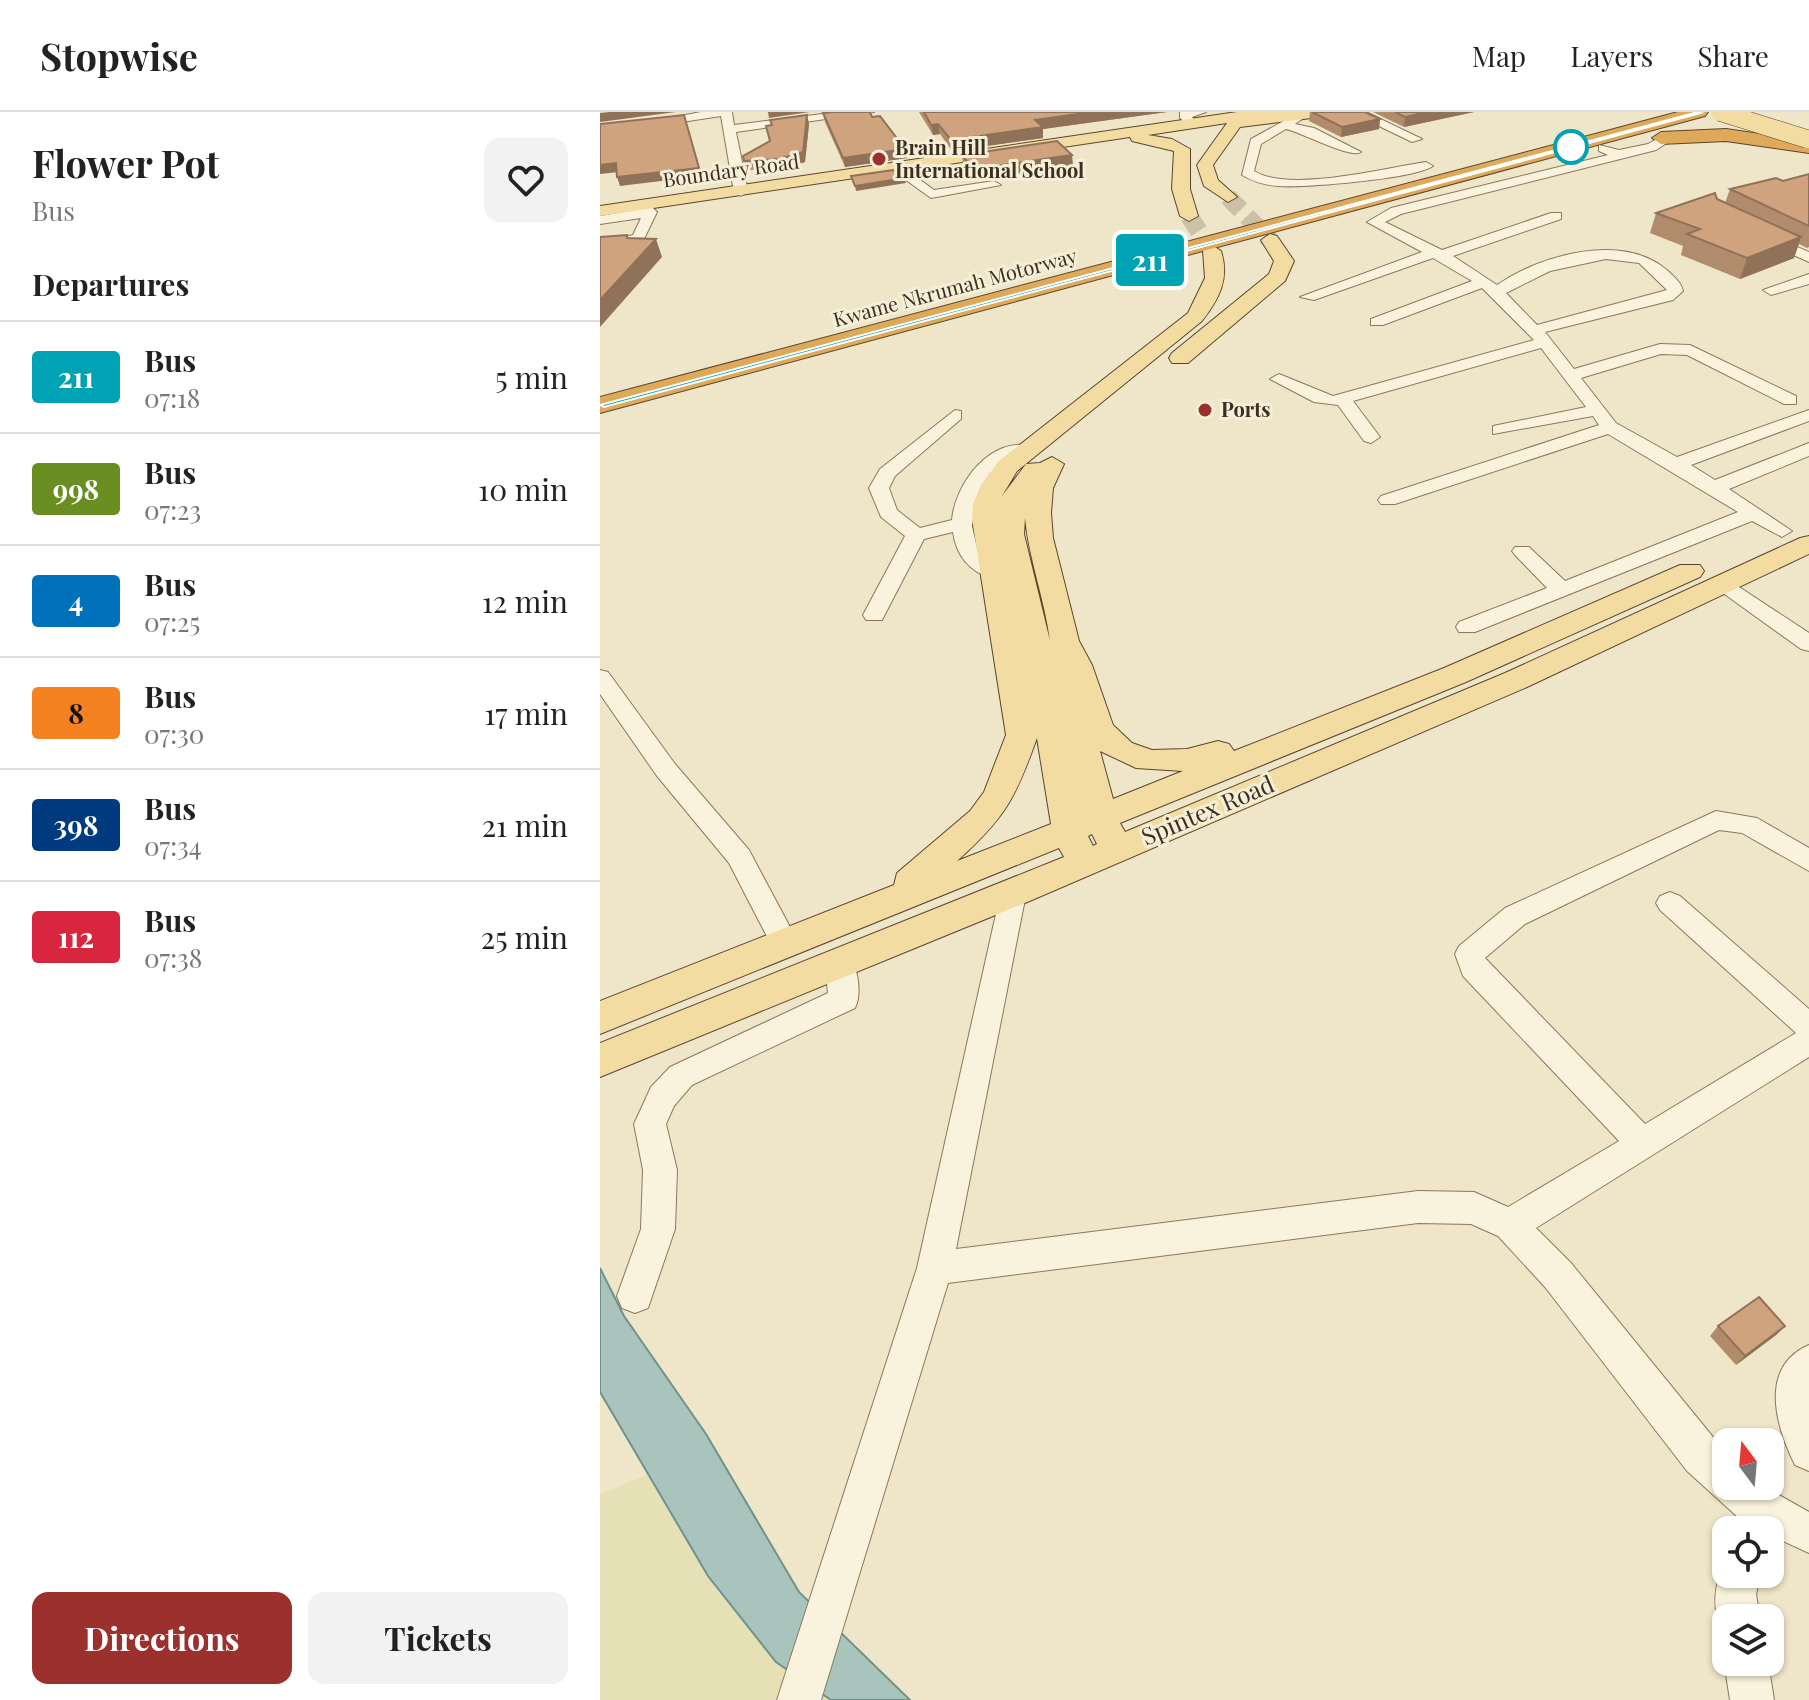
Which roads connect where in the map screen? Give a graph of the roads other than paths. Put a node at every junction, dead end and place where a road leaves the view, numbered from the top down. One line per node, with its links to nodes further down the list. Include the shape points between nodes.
1 (726, 112): 12 (street); 13 (street)
2 (868, 112): 13 (street)
3 (1356, 112): 17 (street)
4 (1635, 112): 24 (highway, Kwame Nkrumah Motorway)
5 (1699, 112): 35 (highway, Kwame Nkrumah Motorway)
6 (1720, 112): 19 (main road, bridge)
7 (1754, 112): 14 (main road)
8 (1298, 117): 10 (main road); 23 (street, via 1310,131); 24 (street, via 1252,146 1247,172 1251,178 1288,183)
9 (1195, 118): 10 (main road, Boundary Road); 25 (main road, Boundary Road)
10 (1248, 119): 15 (main road, Boundary Road); 21 (main road); 21 (main road, via 1223,162 1224,193 1206,175 1205,165)
11 (1809, 119): 18 (highway, via 1777,116 1753,125 1758,133)
12 (631, 126)
13 (728, 129): 27 (street)
14 (1809, 130)
15 (1169, 133): 16 (main road, Boundary Road); 21 (main road, via 1209,135)
16 (1137, 137): 25 (main road, Boundary Road); 30 (main road, via 1182,149 1181,189)
17 (1416, 139)
18 (1777, 140): 20 (highway); 22 (highway, via 1702,134)
19 (1809, 140)
20 (1809, 147)
21 (1215, 149)
22 (1610, 151): 35 (highway); 38 (street, via 1396,211 1374,222)
23 (1355, 152)
24 (1426, 166): 45 (highway, Kwame Nkrumah Motorway)
25 (900, 170): 26 (street, via 931,194); 27 (main road, Boundary Road)
26 (994, 185)
27 (741, 192): 29 (main road, Boundary Road)
28 (600, 211): 29 (main road, Boundary Road)
29 (648, 214): 32 (street); 34 (street); 36 (street, via 633,242)
30 (1189, 216)
31 (1556, 216): 38 (street)
32 (600, 220)
33 (1743, 226): 39 (street)
34 (600, 232)
35 (1274, 233): 49 (main road, via 1284,261 1273,284); 53 (highway, Kwame Nkrumah Motorway)
36 (600, 247)
37 (1212, 251): 50 (main road, via 1218,271 1195,317)
38 (1436, 254): 41 (street); 43 (street)
39 (1809, 258)
40 (1809, 279): 42 (street)
41 (1491, 287): 44 (street); 46 (street); 46 (street, via 1571,261 1625,256 1649,264 1674,285 1667,297)
42 (1771, 290)
43 (1308, 297)
44 (1377, 322)
45 (785, 332)
46 (1540, 336): 47 (street); 51 (street)
47 (1572, 375): 52 (street, via 1660,349 1681,348); 54 (street)
48 (1279, 379): 51 (street, via 1294,381 1326,401)
49 (1150, 381): 50 (main road); 60 (main road)
50 (1096, 396): 62 (main road)
51 (1343, 400): 59 (street)
52 (1790, 400)
53 (600, 405)
54 (1598, 410): 57 (street); 58 (street)
55 (955, 415): 69 (street, via 887,473 879,488 888,513)
56 (1809, 415): 63 (street)
57 (1610, 427): 63 (street); 65 (street)
58 (1500, 430)
59 (1371, 437)
60 (1064, 446): 78 (main road, via 1040,483 1036,520); 80 (main road, via 1023,481 1010,516)
61 (1809, 449): 64 (street)
62 (1025, 450): 67 (street, via 980,472 965,502); 71 (main road, via 994,485 986,504)
63 (1676, 464): 64 (street)
64 (1714, 488): 66 (street)
65 (1388, 500)
66 (1754, 513): 68 (street); 73 (street)
67 (962, 524): 69 (street); 71 (street, via 972,557)
68 (1800, 532): 72 (main road, Spintex Road); 74 (main road, Spintex Road)
69 (916, 535): 75 (street)
70 (1522, 551): 73 (street)
71 (993, 572): 84 (main road, via 1018,696 1022,735 1016,757 982,819)
72 (1724, 583): 77 (street); 80 (main road, Spintex Road, via 1516,680)
73 (1562, 590): 76 (street)
74 (1602, 611): 78 (main road, via 1521,633 1195,761 1170,764 1123,751 1108,741); 80 (main road, Spintex Road)
75 (874, 615)
76 (1467, 627)
77 (1809, 644)
78 (1067, 645): 80 (main road, via 1063,666)
79 (600, 677): 85 (street, via 666,770 739,857)
80 (1093, 841): 82 (main road, Spintex Road); 84 (main road, Spintex Road)
81 (1809, 861): 91 (street, via 1748,825 1716,820 1515,916 1469,954 1473,968)
82 (1012, 894): 86 (main road, Spintex Road); 93 (street)
83 (1670, 903): 88 (street)
84 (878, 907): 85 (main road, Spintex Road)
85 (785, 944): 87 (main road, Spintex Road)
86 (840, 964): 90 (main road, Spintex Road); 94 (street, via 844,999 681,1076 662,1097 650,1124 660,1170 658,1229)
87 (600, 1018)
88 (1809, 1027)
89 (1809, 1041): 91 (street)
90 (600, 1060)
91 (1643, 1144): 92 (street)
92 (1510, 1225): 93 (street, via 1474,1208 1418,1207); 97 (street, via 1558,1275)
93 (935, 1268): 101 (street)
94 (635, 1296)
95 (1809, 1364): 96 (street, via 1795,1380 1792,1421)
96 (1809, 1451)
97 (1712, 1467)
98 (1746, 1507): 99 (street)
99 (1809, 1533)
100 (1748, 1676): 102 (street)
101 (801, 1693)
102 (1752, 1700)

